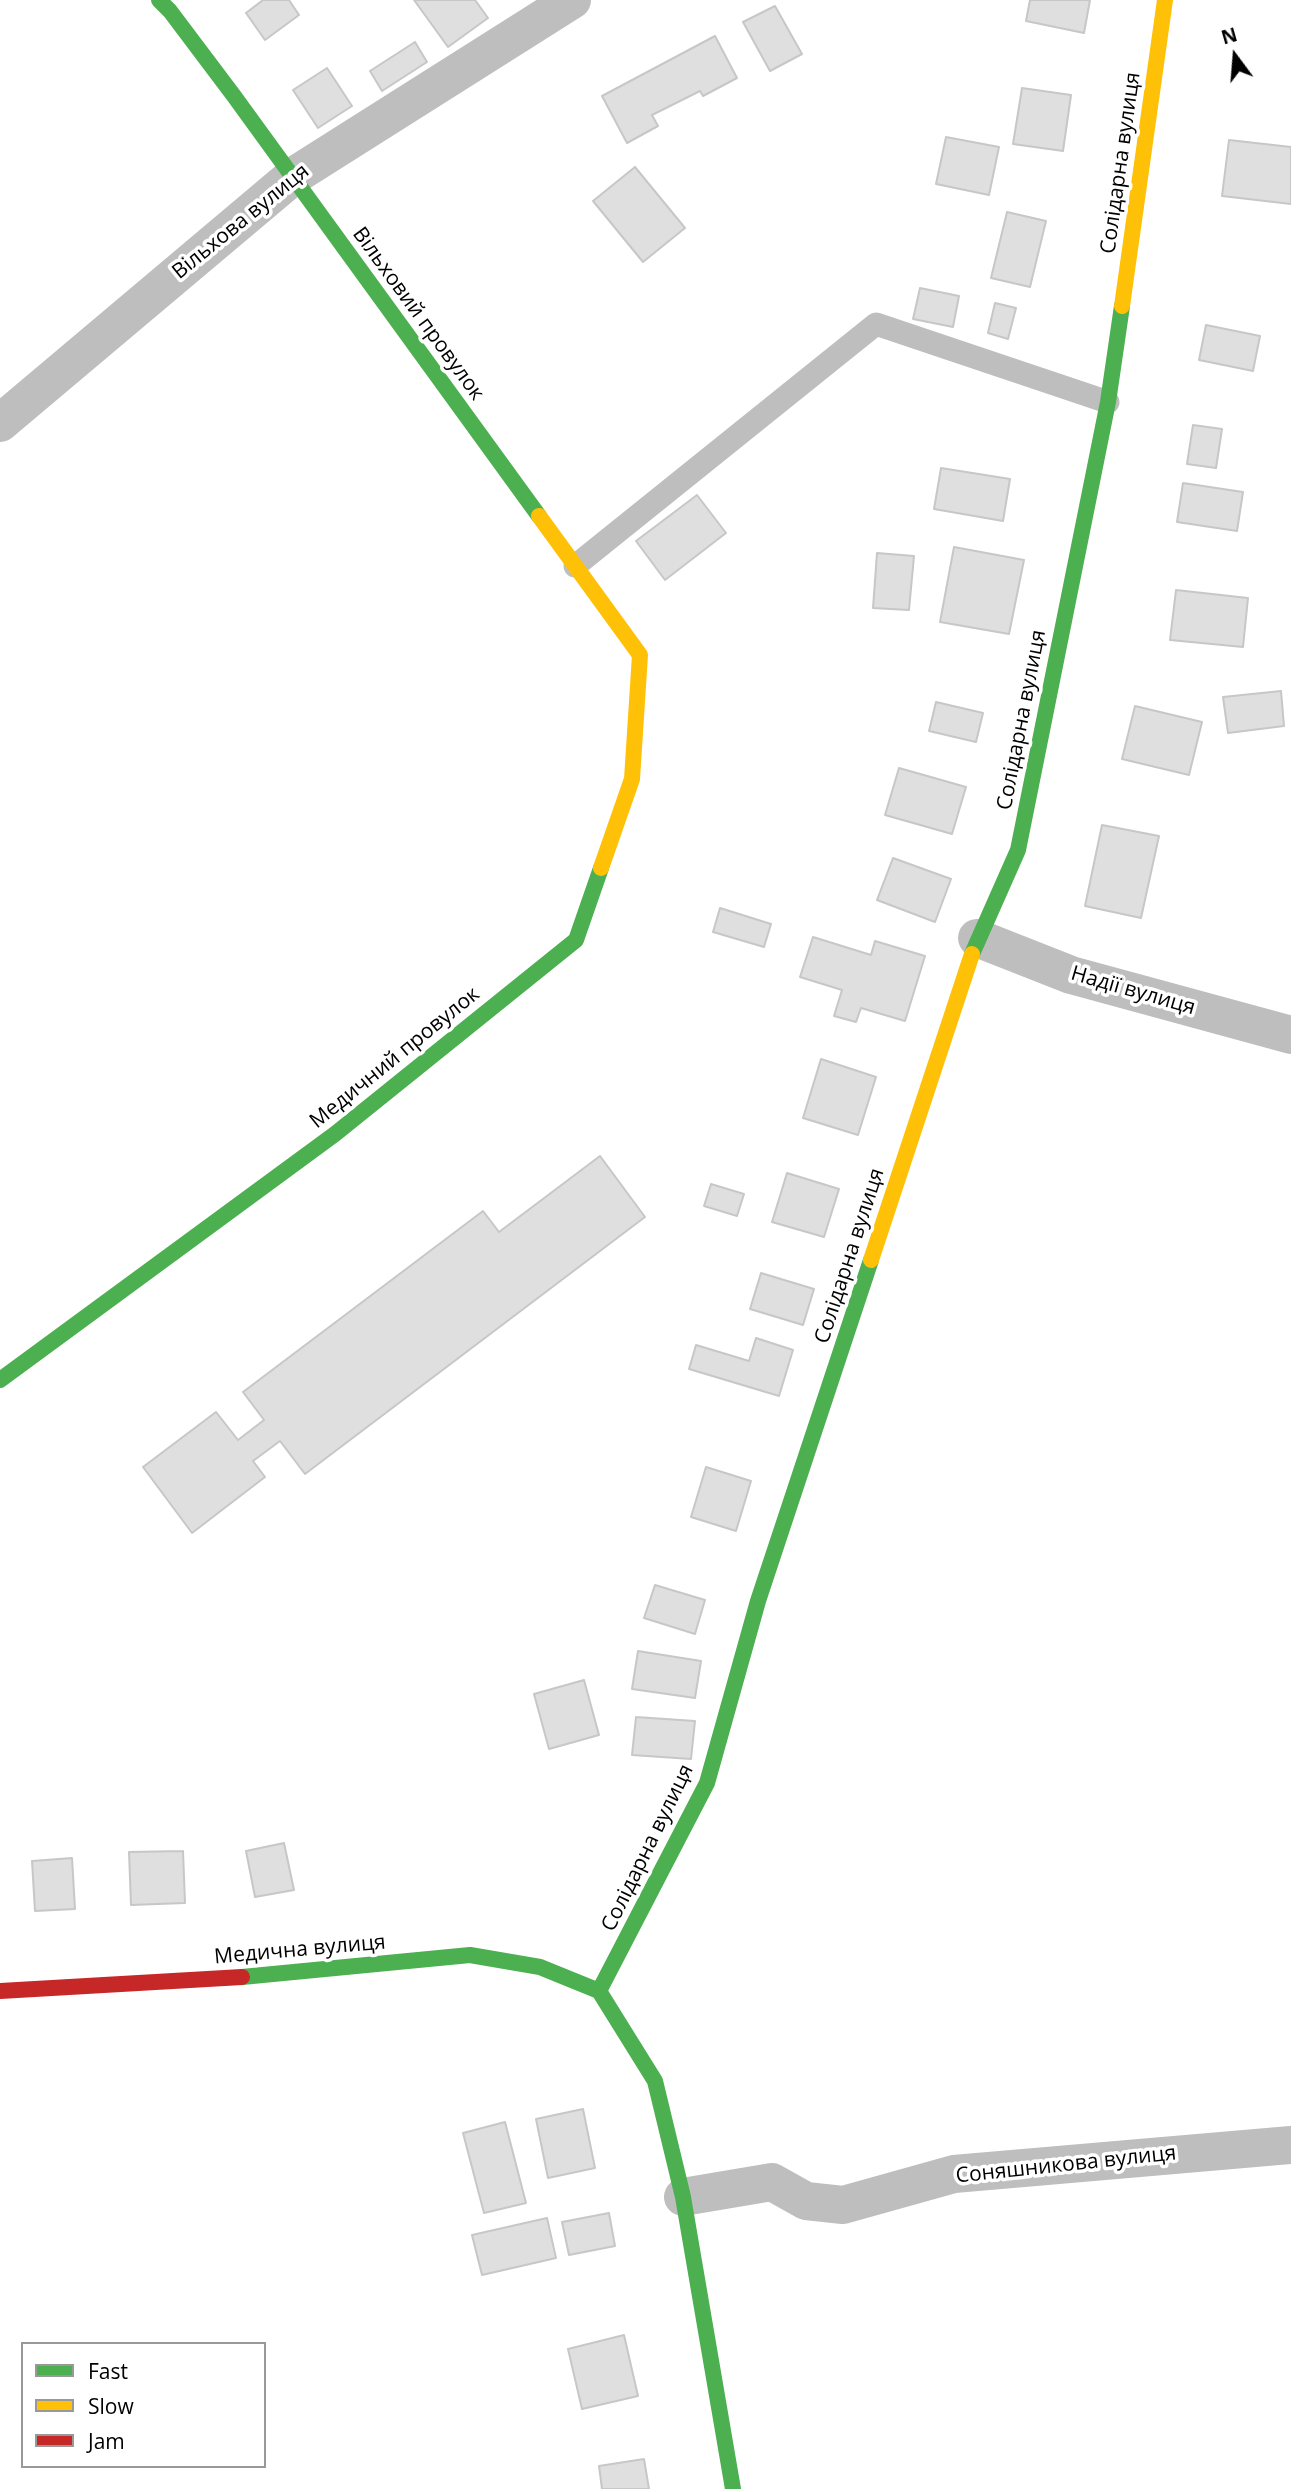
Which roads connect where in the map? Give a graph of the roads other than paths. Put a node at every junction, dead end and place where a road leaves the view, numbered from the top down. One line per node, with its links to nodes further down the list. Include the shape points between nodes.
1 (159, 0): 4 (street, Вільховий провулок)
2 (572, 0): 4 (street, Вільхова вулиця)
3 (1166, 0): 5 (street, Солідарна вулиця)
4 (292, 177): 6 (street, Вільхова вулиця); 7 (street, Вільховий провулок)
5 (1108, 402): 7 (lane, via 876,324); 9 (street, Солідарна вулиця, via 1018,850)
6 (0, 423)
7 (575, 566): 8 (street, Вільховий провулок)
8 (640, 656): 11 (street, Медичний провулок, via 632,779 576,940 335,1135)
9 (977, 938): 10 (street, Надії вулиця, via 1071,975); 13 (street, Солідарна вулиця, via 758,1601 707,1783)
10 (1291, 1035)
11 (0, 1380)
12 (0, 1991): 13 (street, Медична вулиця, via 215,1980 470,1955 540,1967)
13 (599, 1992): 15 (street, via 656,2081)
14 (1291, 2145): 15 (street, Соняшникова вулиця, via 954,2174 843,2205 806,2201 772,2182)
15 (683, 2197): 16 (street)
16 (733, 2489)

